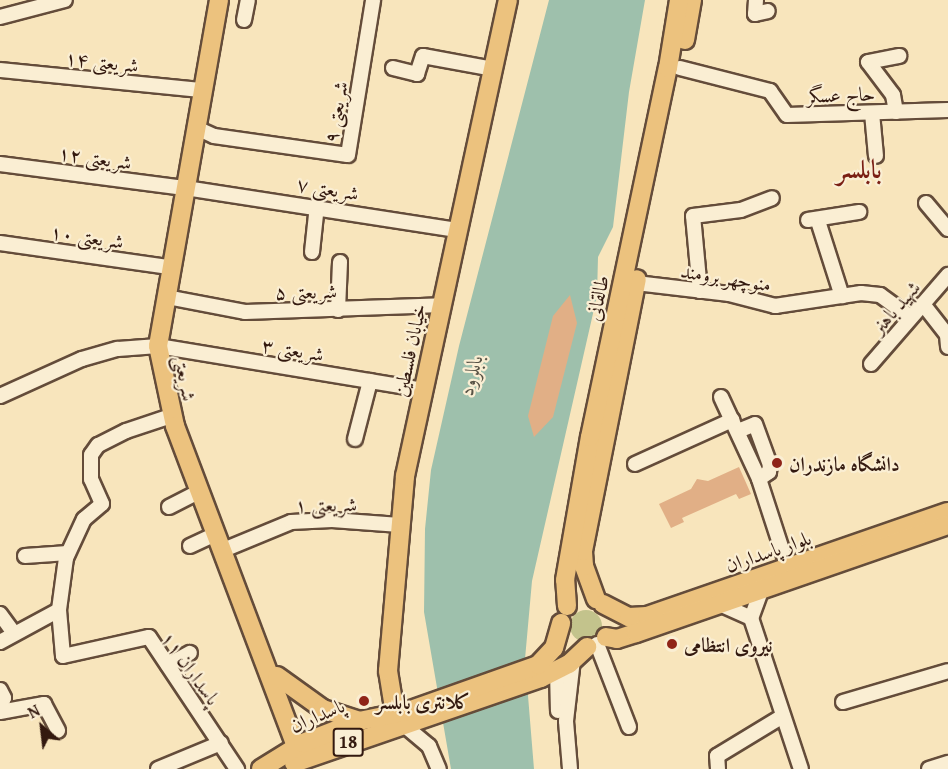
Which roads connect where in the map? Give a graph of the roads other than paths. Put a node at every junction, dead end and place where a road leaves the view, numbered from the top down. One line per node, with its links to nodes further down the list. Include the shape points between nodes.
1 (65, 0): 10 (street)
2 (219, 0): 19 (main road, شریعتی)
3 (228, 0): 23 (main road, شریعتی)
4 (248, 0): 13 (street)
5 (373, 0): 23 (street, شریعتی ۹, via 348,155 214,136)
6 (508, 0): 17 (main road, خیابان فلسطین)
7 (679, 0): 68 (main road, طالقانی, via 590,437)
8 (692, 0): 16 (main road, طالقانی)
9 (756, 0): 11 (street, via 755,14)
10 (40, 3): 12 (street)
11 (768, 11)
12 (0, 17)
13 (244, 20)
14 (899, 56): 21 (street, via 868,62 893,95)
15 (393, 68): 17 (street, via 417,74 423,56)
16 (680, 68): 22 (street, حاج عسگر, via 770,91 787,115); 38 (main road, طالقانی)
17 (493, 69): 32 (main road, خیابان فلسطین)
18 (0, 70): 19 (street, شریعتی ۱۴)
19 (201, 90): 26 (main road, شریعتی)
20 (948, 110): 21 (street, حاج عسگر)
21 (896, 112): 22 (street, حاج عسگر)
22 (872, 113): 24 (street)
23 (201, 130): 26 (main road, شریعتی)
24 (876, 156)
25 (0, 164): 26 (street, شریعتی ۱۲)
26 (188, 189): 29 (street, شریعتی ۷); 36 (main road, شریعتی); 41 (main road, شریعتی)
27 (772, 198): 39 (street, via 741,210 693,216)
28 (926, 203): 31 (street)
29 (317, 205): 32 (street, شریعتی ۷); 34 (street)
30 (859, 212): 40 (street, via 813,221)
31 (948, 228)
32 (457, 230): 43 (main road, خیابان فلسطین)
33 (0, 243): 36 (street, شریعتی ۱۰)
34 (312, 252)
35 (340, 262): 44 (street)
36 (169, 267): 46 (main road, شریعتی)
37 (948, 275): 42 (street, شهید باهنر)
38 (636, 283): 39 (street, منوچهر برومند); 67 (main road, طالقانی, via 583,551)
39 (700, 291): 40 (street, منوچهر برومند, via 775,306)
40 (842, 296): 45 (street, منوچهر برومند, via 880,295)
41 (172, 298): 44 (street, شریعتی ۵, via 244,312); 46 (main road, شریعتی)
42 (922, 304): 45 (street, شهید باهنر); 47 (street, via 946,335)
43 (442, 305): 44 (street, شریعتی ۵); 50 (main road, خیابان فلسطین)
44 (338, 310)
45 (910, 317): 48 (street, شهید باهنر)
46 (161, 347): 49 (street, شریعتی ۳); 51 (street, شریعتی ۳, via 118,350 82,359); 53 (main road, شریعتی); 62 (main road, شریعتی)
47 (948, 347)
48 (871, 364)
49 (370, 381): 50 (street, شریعتی ۳); 55 (street)
50 (423, 390): 60 (main road, خیابان فلسطین, via 405,476)
51 (0, 396)
52 (721, 397): 54 (street)
53 (171, 416): 57 (main road, شریعتی); 64 (street, via 126,430 98,445 91,455 91,479 102,504 84,519)
54 (735, 426): 56 (street); 66 (street, via 759,479)
55 (355, 439)
56 (634, 464)
57 (199, 492): 58 (street); 62 (main road, شریعتی)
58 (169, 507)
59 (948, 512): 66 (main road, بلوار پاسداران)
60 (400, 525): 62 (street, شریعتی ۱, via 291,522); 90 (main road, خیابان فلسطین, via 388,671)
61 (948, 525): 69 (main road, بلوار پاسداران)
62 (222, 544): 63 (street, شریعتی ۱); 84 (main road, شریعتی); 95 (main road, شریعتی)
63 (190, 546)
64 (68, 553): 65 (street); 72 (street)
65 (25, 556)
66 (788, 568): 70 (main road, بلوار پاسداران, via 647,616 629,617)
67 (586, 575): 68 (main road, via 575,584); 70 (main road, طالقانی)
68 (565, 580): 74 (main road, طالقانی)
69 (761, 591): 71 (main road, بلوار پاسداران); 75 (street)
70 (599, 602): 74 (main road, via 580,598); 78 (main road, via 610,618)
71 (722, 605): 75 (street); 78 (main road, بلوار پاسداران)
72 (59, 610): 76 (street); 81 (street, پاسداران ۱۱, via 63,656 149,637)
73 (0, 614): 76 (street)
74 (564, 614): 78 (main road, via 570,641); 82 (main road)
75 (751, 618): 89 (street)
76 (14, 633): 77 (street)
77 (0, 642)
78 (596, 643): 80 (main road); 92 (street)
79 (190, 653): 81 (street)
80 (573, 660): 82 (main road); 103 (street, via 566,722)
81 (168, 665): 94 (street, پاسداران ۱۱)
82 (545, 671): 90 (main road); 102 (street)
83 (948, 671): 86 (street)
84 (277, 676): 91 (main road, via 323,709); 95 (main road, شریعتی)
85 (0, 690): 87 (street, via 4,698)
86 (843, 702)
87 (0, 704)
88 (0, 712): 93 (street, via 44,704)
89 (783, 716): 104 (street, via 717,756); 105 (street)
90 (406, 718): 91 (main road, پاسداران / 18); 95 (main road, پاسداران / 18); 101 (street, via 429,746)
91 (359, 721): 95 (main road, پاسداران / 18)
92 (629, 727)
93 (58, 730)
94 (221, 743): 97 (street); 98 (street, پاسداران ۱۱)
95 (302, 754): 99 (main road, پاسداران / 18); 100 (main road, پاسداران / 18)
96 (948, 764): 106 (street)
97 (158, 769)
98 (237, 769)
99 (261, 769)
100 (282, 769)
101 (439, 769)
102 (562, 769)
103 (570, 769)
104 (718, 769)
105 (801, 769)
106 (929, 769)

